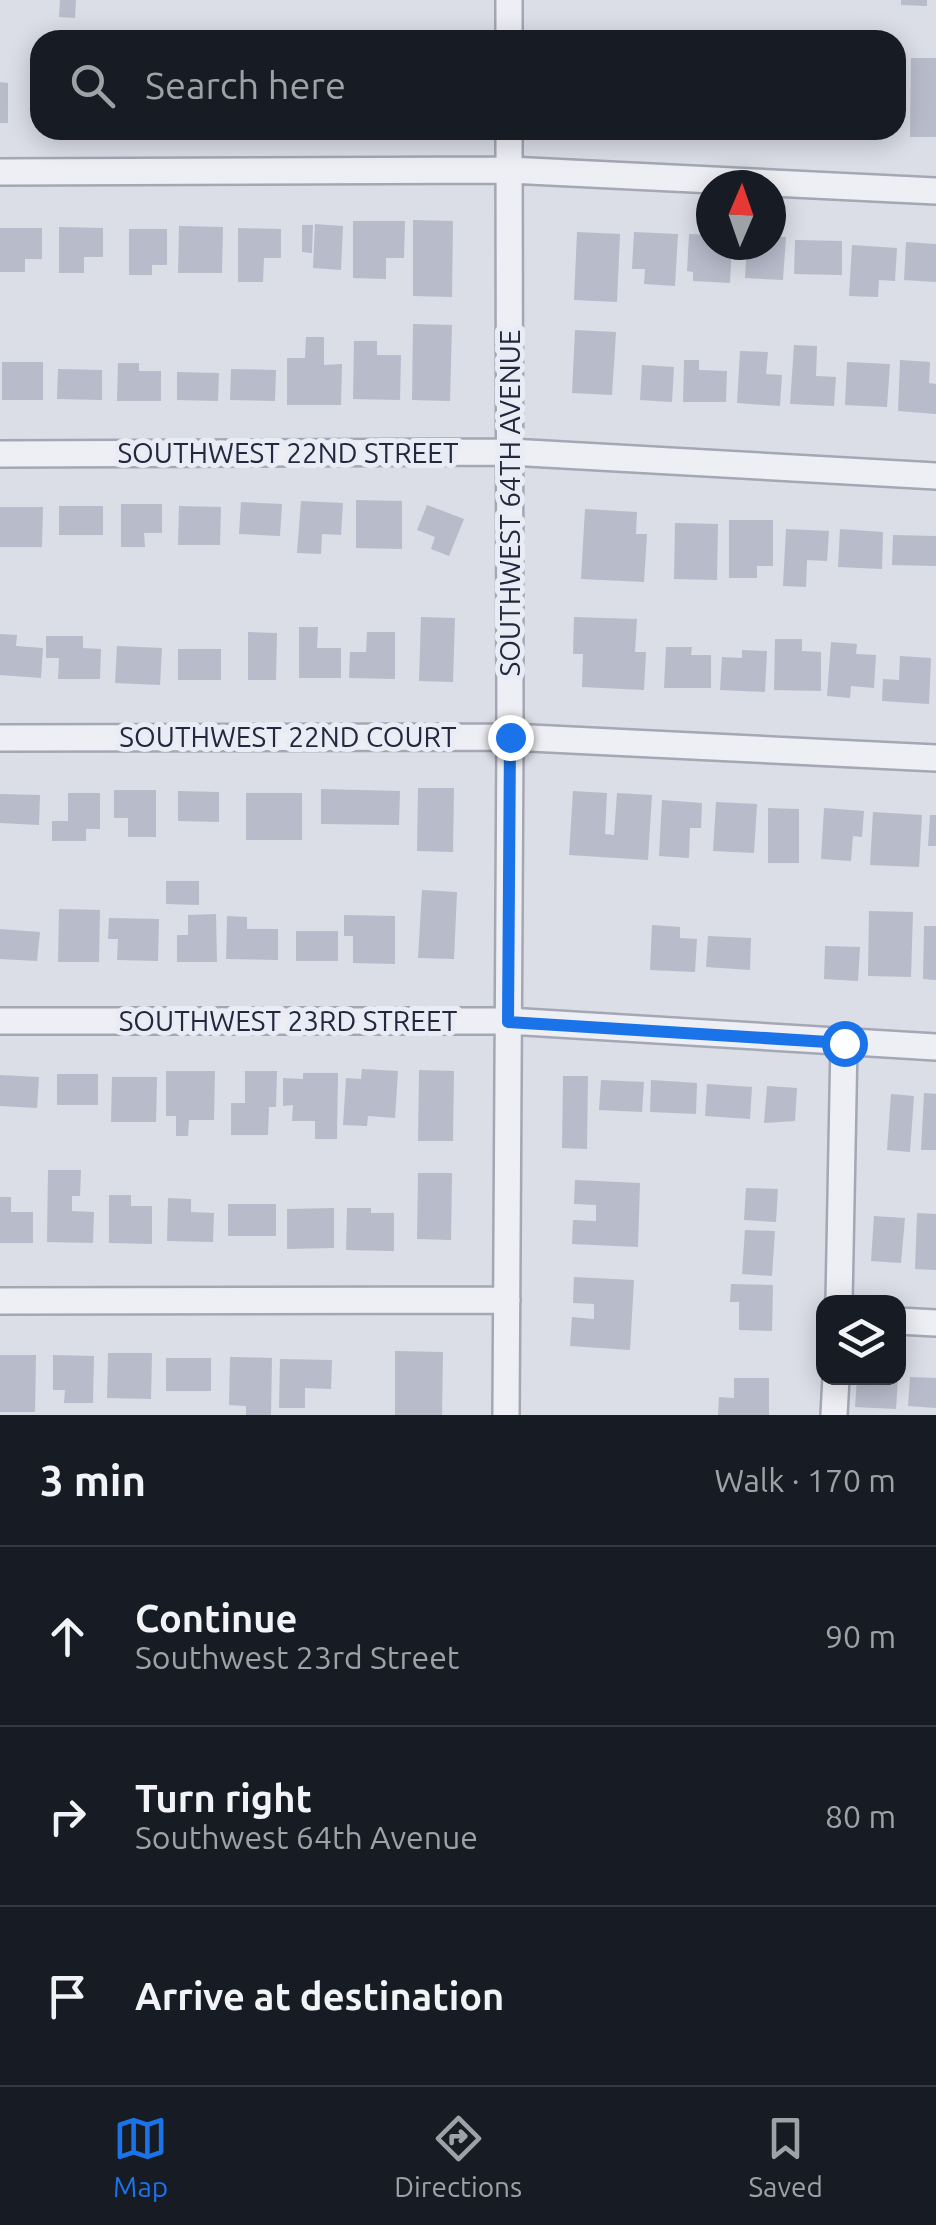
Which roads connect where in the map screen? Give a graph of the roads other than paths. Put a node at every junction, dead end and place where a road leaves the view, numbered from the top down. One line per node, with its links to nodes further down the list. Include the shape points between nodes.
1 (510, 0): 2 (street)
2 (509, 30)
3 (509, 140): 4 (street, SOUTHWEST 64TH AVENUE)
4 (509, 170): 5 (street); 6 (street); 7 (street, SOUTHWEST 64TH AVENUE)
5 (0, 172)
6 (936, 192)
7 (510, 452): 8 (street, SOUTHWEST 22ND STREET); 9 (street, SOUTHWEST 22ND STREET); 10 (street, SOUTHWEST 64TH AVENUE)
8 (0, 454)
9 (936, 476)
10 (510, 737): 11 (street, SOUTHWEST 22ND COURT); 12 (street, SOUTHWEST 22ND COURT); 14 (street, SOUTHWEST 64TH AVENUE)
11 (0, 738)
12 (936, 758)
13 (0, 1021): 14 (street, SOUTHWEST 23RD STREET)
14 (508, 1022): 15 (street, SOUTHWEST 23RD STREET); 18 (street, SOUTHWEST 64TH AVENUE)
15 (844, 1043): 16 (street, SOUTHWEST 23RD STREET); 17 (street)
16 (936, 1047)
17 (839, 1295)
18 (507, 1300): 19 (street); 23 (street, SOUTHWEST 64TH AVENUE)
19 (0, 1301)
20 (906, 1321): 21 (street)
21 (936, 1323)
22 (836, 1385): 24 (street)
23 (506, 1415)
24 (834, 1415)

